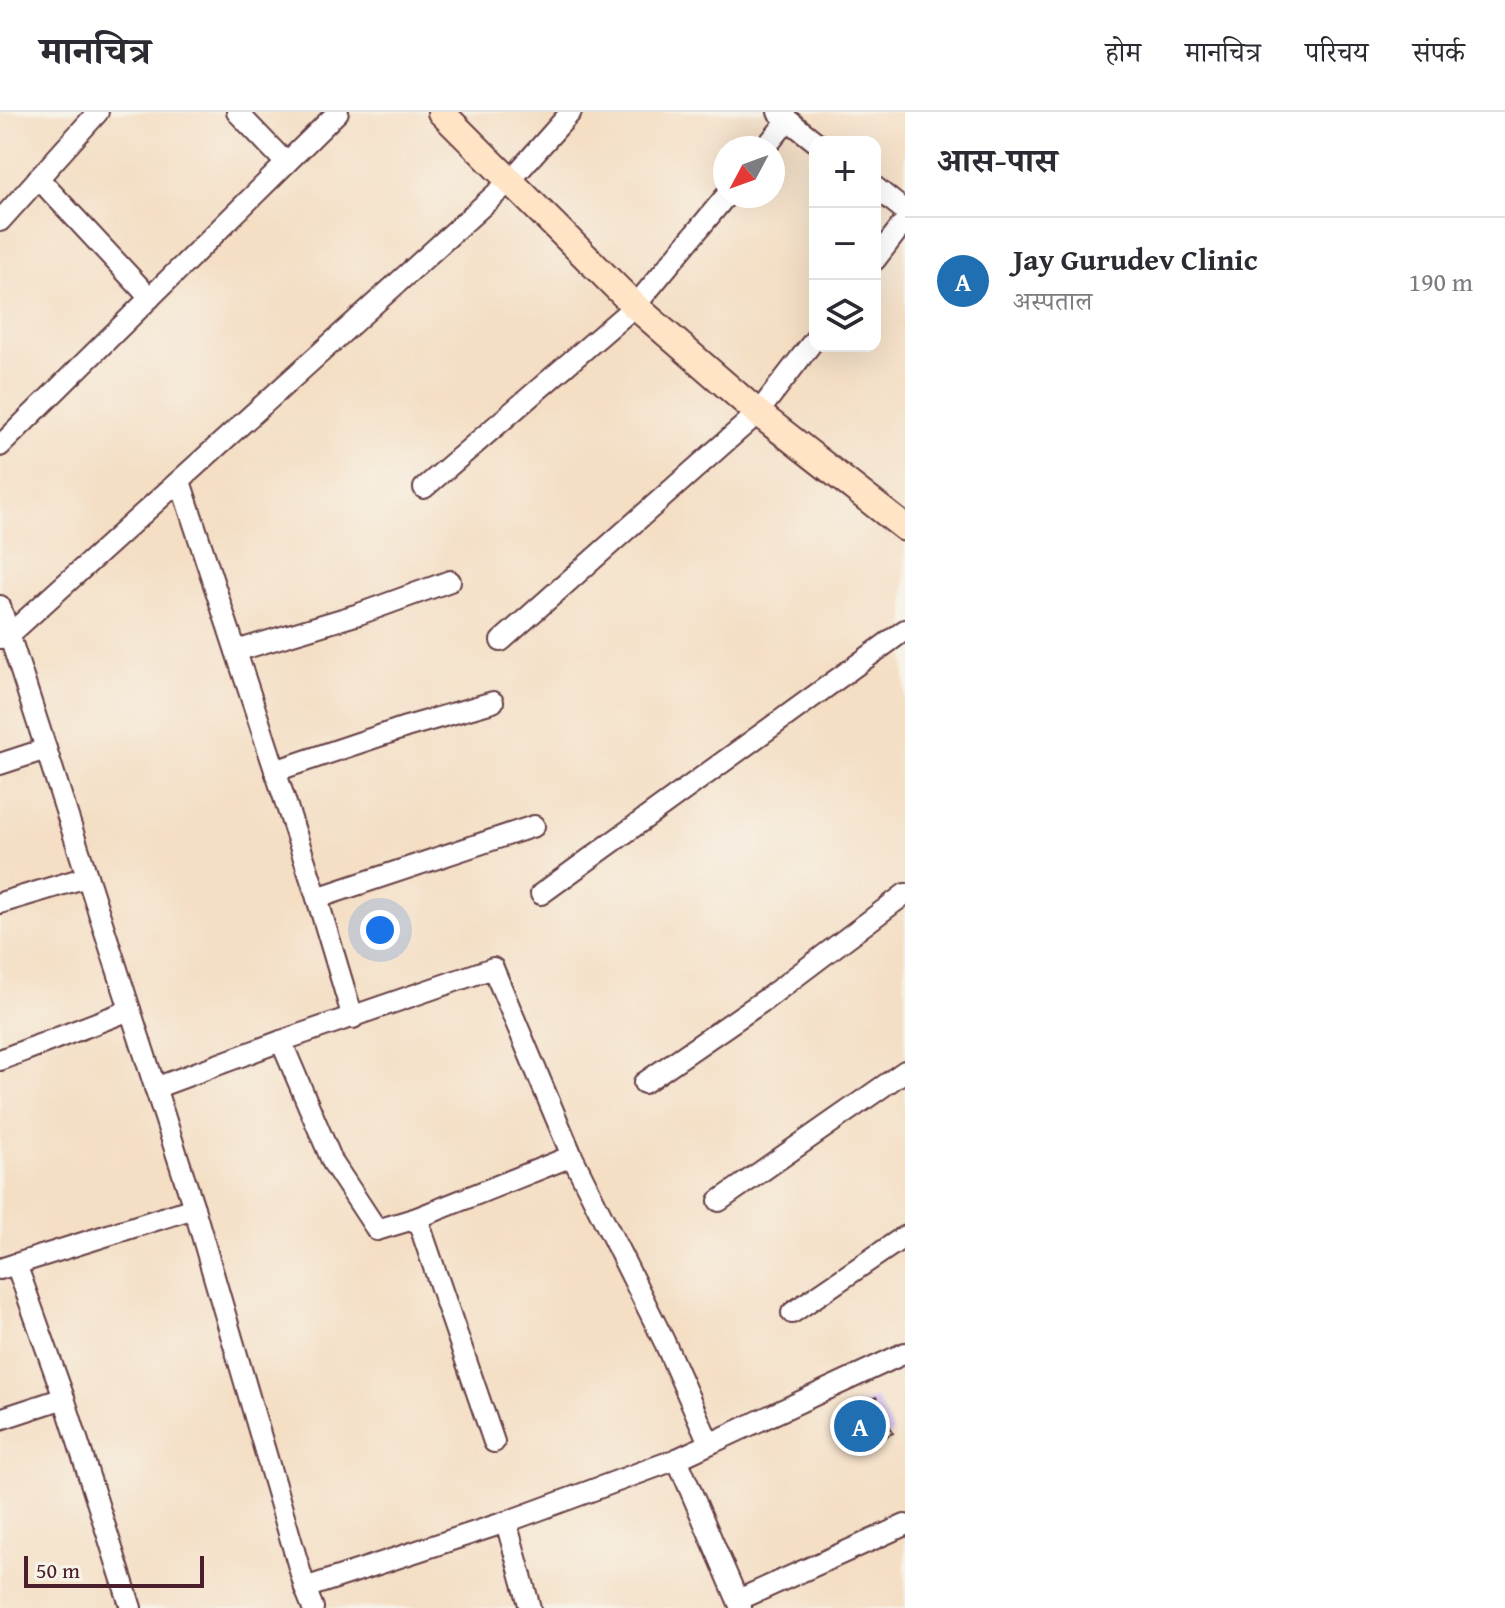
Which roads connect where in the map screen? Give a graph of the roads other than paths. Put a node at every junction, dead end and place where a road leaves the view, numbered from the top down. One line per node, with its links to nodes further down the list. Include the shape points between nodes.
1 (98, 112): 10 (street)
2 (237, 112): 9 (street)
3 (338, 112): 9 (street)
4 (441, 112): 11 (street)
5 (571, 112): 11 (street)
6 (783, 116): 7 (street); 8 (street)
7 (772, 136)
8 (809, 136)
9 (286, 163): 18 (street)
10 (38, 178): 14 (street); 18 (street)
11 (510, 181): 19 (street); 23 (street)
12 (881, 192): 15 (street)
13 (716, 208): 19 (street)
14 (3, 211)
15 (905, 211)
16 (905, 221): 17 (street)
17 (881, 252)
18 (150, 298): 22 (street)
19 (635, 306): 21 (street); 24 (street)
20 (809, 347): 21 (street)
21 (758, 413): 25 (street); 30 (street)
22 (0, 446)
23 (180, 481): 29 (street); 31 (street)
24 (424, 488)
25 (904, 524)
26 (450, 581): 31 (street)
27 (0, 606): 29 (street)
28 (905, 630): 38 (street)
29 (5, 636): 33 (street)
30 (501, 641)
31 (236, 651): 35 (street)
32 (493, 702): 35 (street)
33 (46, 749): 34 (street); 37 (street)
34 (0, 764)
35 (275, 771): 40 (street)
36 (534, 826): 40 (street)
37 (87, 877): 41 (street); 42 (street)
38 (541, 894)
39 (905, 894): 47 (street)
40 (317, 898): 43 (street)
41 (0, 903)
42 (130, 1010): 45 (street); 48 (street)
43 (353, 1018): 44 (street); 49 (street, via 493,968)
44 (281, 1041): 48 (street); 52 (street, via 333,1163 377,1230)
45 (0, 1060)
46 (905, 1071): 50 (street)
47 (644, 1083)
48 (155, 1088): 51 (street)
49 (572, 1156): 52 (street); 60 (street)
50 (719, 1201)
51 (194, 1208): 54 (street); 64 (street)
52 (417, 1218): 59 (street)
53 (905, 1236): 55 (street)
54 (8, 1266): 57 (street)
55 (792, 1313)
56 (905, 1353): 60 (street)
57 (64, 1398): 58 (street); 66 (street)
58 (0, 1419)
59 (494, 1442)
60 (709, 1443): 61 (street)
61 (677, 1459): 62 (street); 65 (street)
62 (506, 1522): 64 (street); 68 (street)
63 (905, 1525): 65 (street)
64 (305, 1588): 67 (street)
65 (739, 1604)
66 (131, 1608)
67 (313, 1608)
68 (530, 1608)

